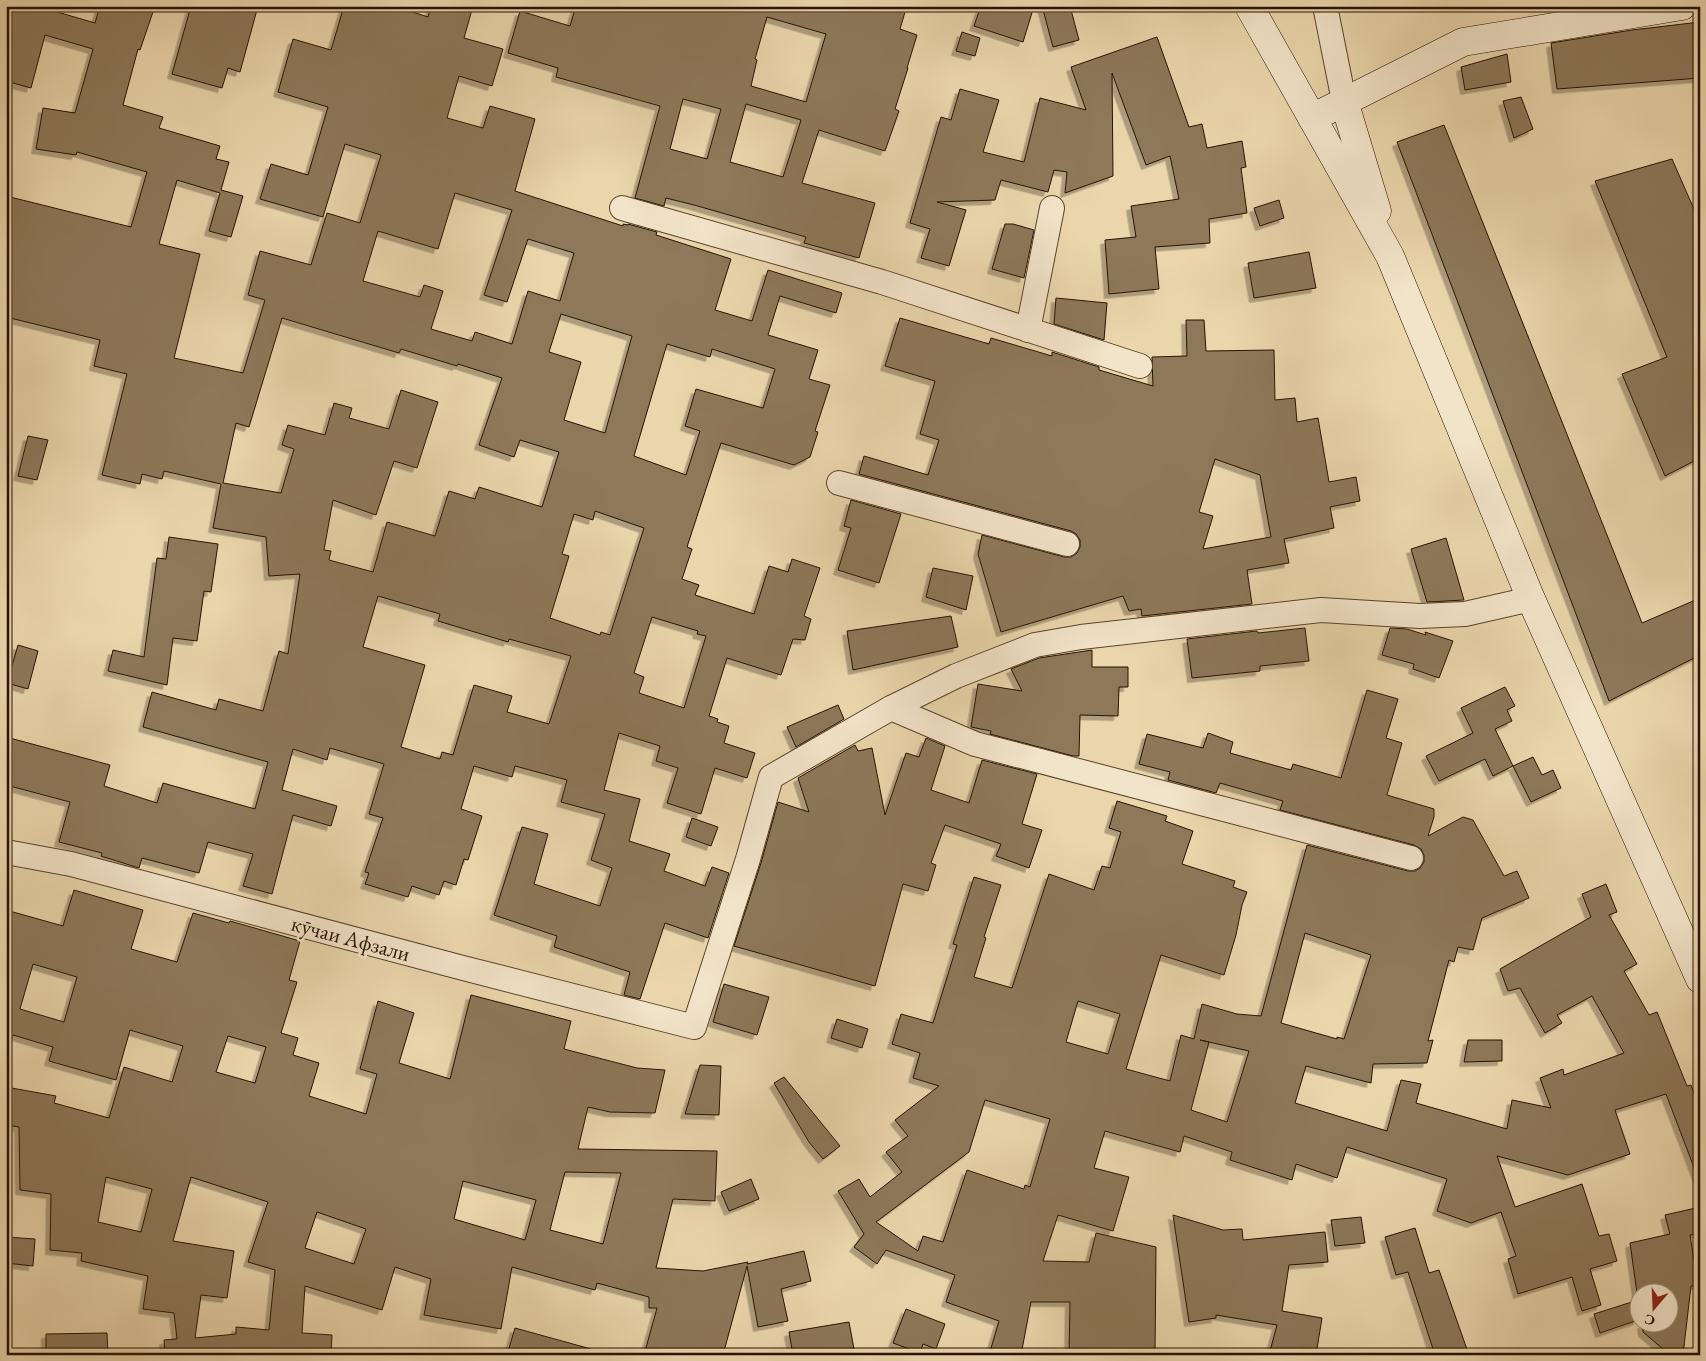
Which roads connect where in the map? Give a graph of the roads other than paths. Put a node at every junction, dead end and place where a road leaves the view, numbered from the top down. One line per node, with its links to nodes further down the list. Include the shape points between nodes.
1 (1249, 6): 5 (street)
2 (1325, 6): 4 (street)
3 (1682, 6): 4 (street, via 1463,42)
4 (1344, 101): 5 (street); 8 (street)
5 (1312, 118): 8 (street)
6 (622, 208): 9 (street, via 882,282)
7 (1052, 208): 9 (street)
8 (1390, 256): 13 (street)
9 (1028, 330): 10 (street)
10 (1140, 366)
11 (838, 483): 12 (street)
12 (1067, 544)
13 (1531, 599): 14 (street, via 1466,614 1420,616 1321,610 1081,637 1035,645 956,676); 17 (street)
14 (892, 708): 15 (street, кӯчаи Афзали, via 771,777 694,1027 71,864); 16 (street, via 975,744)
15 (6, 852)
16 (1411, 858)
17 (1700, 979)

